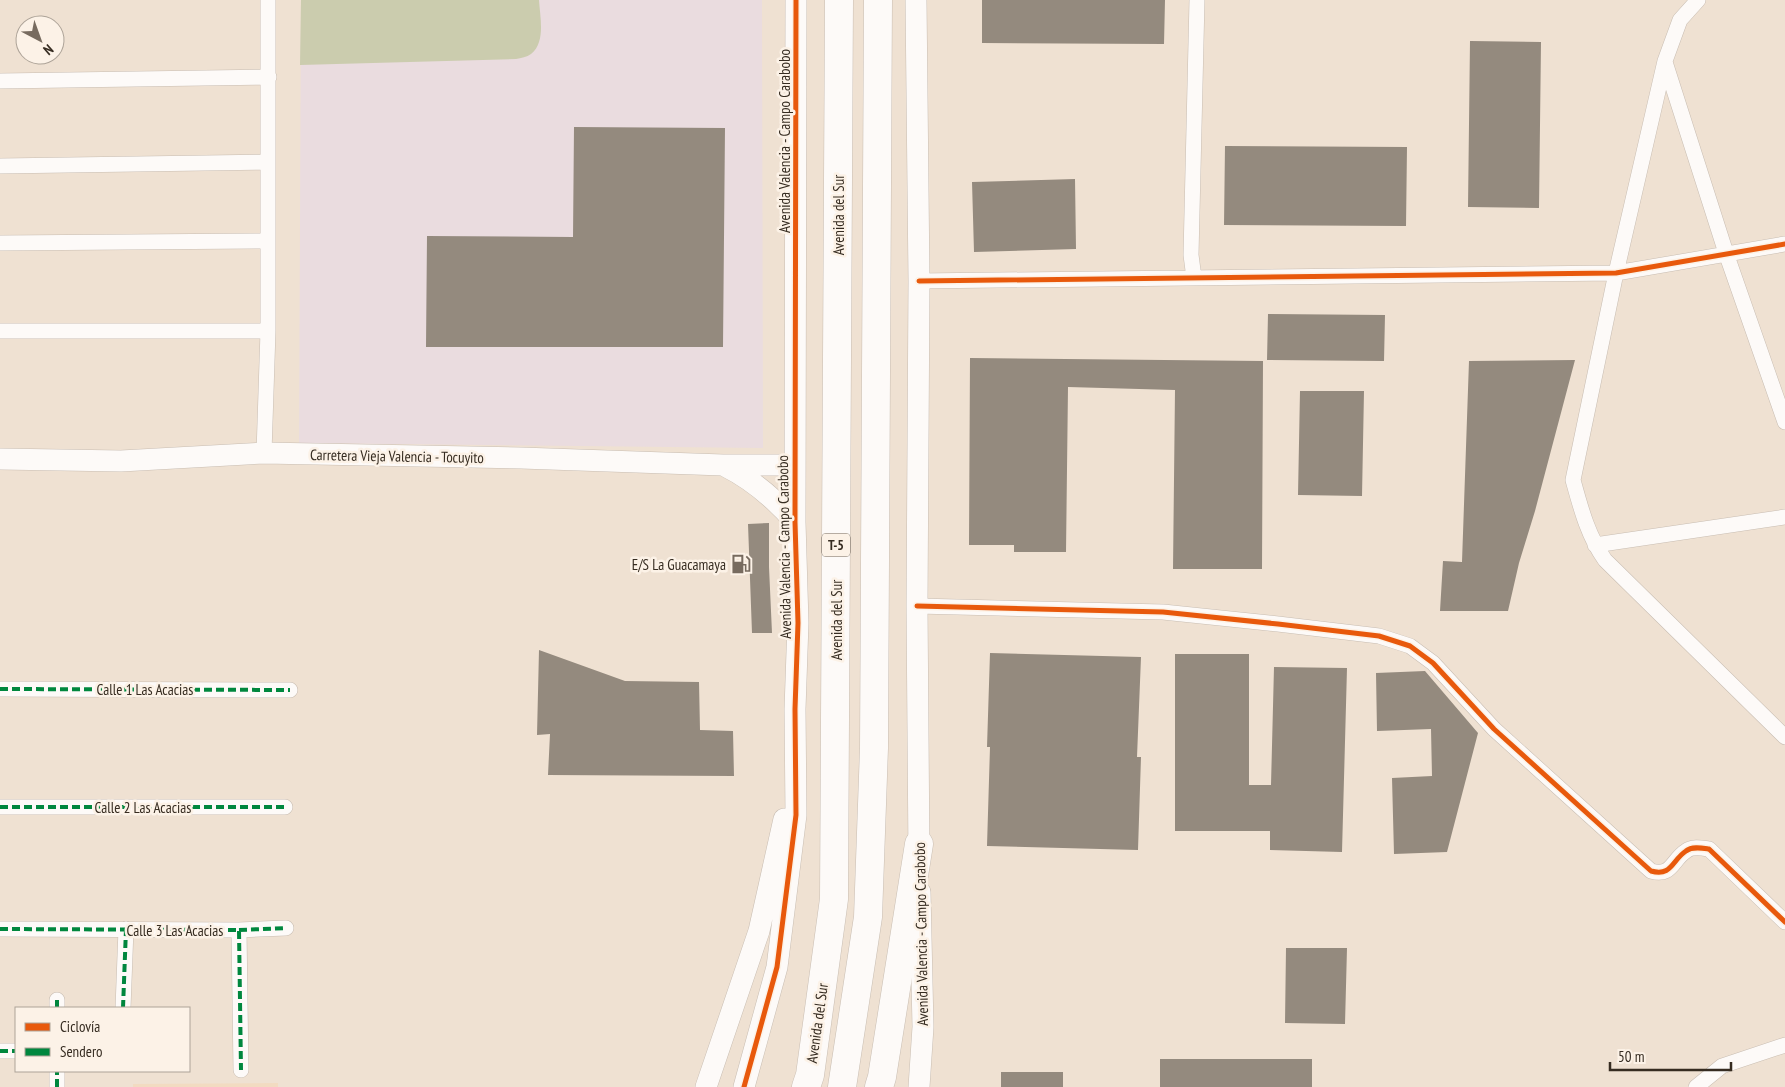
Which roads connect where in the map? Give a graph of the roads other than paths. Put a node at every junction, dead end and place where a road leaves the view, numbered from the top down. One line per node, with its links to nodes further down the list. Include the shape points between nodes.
1 (268, 0): 9 (street)
2 (796, 0): 26 (street, Avenida Valencia - Campo Carabobo)
3 (839, 0): 52 (highway, Avenida del Sur / T-5, via 834,899)
4 (878, 0): 53 (highway, via 874,748 868,917)
5 (916, 0): 19 (street, Avenida Valencia - Campo Carabobo)
6 (1197, 0): 18 (street, via 1191,255)
7 (1698, 0): 8 (street, via 1680,20)
8 (1665, 61): 16 (street); 17 (street)
9 (269, 77): 10 (street); 11 (street)
10 (0, 81)
11 (267, 162): 12 (street); 13 (street)
12 (0, 166)
13 (268, 241): 14 (street); 20 (street)
14 (0, 243)
15 (1785, 244): 16 (street)
16 (1726, 253): 17 (street); 22 (street)
17 (1616, 273): 18 (street); 29 (street, via 1573,480 1581,512)
18 (1194, 278): 19 (street)
19 (919, 281): 30 (street, Avenida Valencia - Campo Carabobo)
20 (268, 331): 21 (street); 23 (street)
21 (0, 332)
22 (1785, 422)
23 (264, 453): 24 (street, Carretera Vieja Valencia - Tocuyito, via 121,461); 25 (street, Carretera Vieja Valencia - Tocuyito)
24 (0, 459)
25 (723, 465): 26 (street, Carretera Vieja Valencia - Tocuyito); 28 (street, via 758,486)
26 (795, 465): 28 (street, Avenida Valencia - Campo Carabobo)
27 (1785, 517): 29 (street)
28 (795, 522): 34 (street, Avenida Valencia - Campo Carabobo)
29 (1595, 545): 33 (street, via 1606,560)
30 (917, 606): 37 (street, Avenida Valencia - Campo Carabobo); 38 (street, via 1163,612 1380,636 1410,646 1433,663 1494,729 1651,872 1666,872 1687,850 1709,849)
31 (0, 690): 32 (street, Calle 1 Las Acacias)
32 (290, 690)
33 (1785, 737)
34 (797, 770): 50 (street, Avenida Valencia - Campo Carabobo, via 759,931); 51 (street, Avenida Valencia - Campo Carabobo, via 796,815 777,967)
35 (0, 807): 36 (street, Calle 2 Las Acacias)
36 (285, 807)
37 (919, 844): 54 (highway); 55 (street, Avenida Valencia - Campo Carabobo, via 923,1027)
38 (1785, 922)
39 (286, 928): 42 (street)
40 (0, 929): 41 (street, Calle 3 Las Acacias)
41 (126, 930): 42 (street, Calle 3 Las Acacias); 43 (street)
42 (240, 930): 47 (street, Calle 3 Las Acacias)
43 (123, 1007)
44 (1785, 1045): 56 (street, via 1722,1066)
45 (0, 1051): 46 (street)
46 (15, 1051)
47 (241, 1070)
48 (57, 1072): 49 (street)
49 (57, 1087)
50 (706, 1087)
51 (744, 1087)
52 (806, 1087)
53 (842, 1087)
54 (879, 1087)
55 (919, 1087)
56 (1696, 1087)

